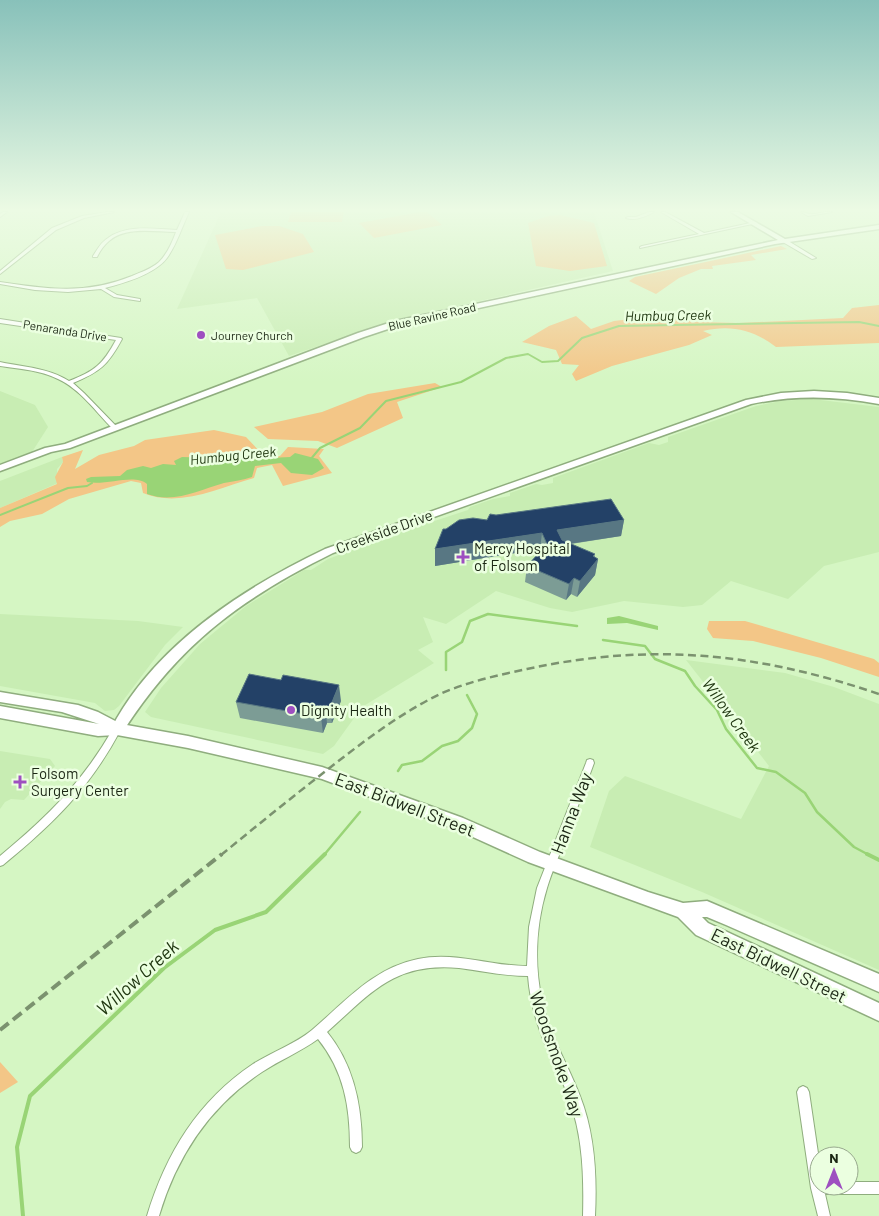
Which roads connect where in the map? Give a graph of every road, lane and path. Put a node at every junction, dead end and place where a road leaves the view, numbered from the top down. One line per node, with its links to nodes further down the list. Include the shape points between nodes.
1 (152, 269): 4 (street)
2 (650, 269): 10 (main road, Blue Ravine Road, via 398,323)
3 (0, 283): 4 (street, via 70,292)
4 (103, 289): 5 (street, via 116,296)
5 (138, 300)
6 (0, 321): 8 (street, Penaranda Drive, via 119,339 105,364)
7 (0, 364): 8 (street, via 46,372)
8 (69, 383): 10 (street)
9 (879, 401): 16 (main road, Creekside Drive, via 807,394 749,402 329,551 267,582 185,643 155,675)
10 (115, 428): 11 (main road, Blue Ravine Road)
11 (67, 446): 12 (main road, Blue Ravine Road); 13 (main road, Blue Ravine Road)
12 (0, 470)
13 (0, 476)
14 (0, 697): 16 (main road, East Bidwell Street, via 88,713 107,719)
15 (0, 712): 16 (main road, East Bidwell Street, via 98,730)
16 (117, 729): 18 (street, Creekside Drive, via 101,760 74,796); 19 (main road, East Bidwell Street, via 226,750 353,783)
17 (590, 763): 19 (street, Hanna Way)
18 (0, 862)
19 (552, 864): 20 (main road, East Bidwell Street); 21 (street, Woodsmoke Way, via 537,907)
20 (683, 911): 22 (main road, East Bidwell Street, via 706,909); 23 (main road, East Bidwell Street, via 702,929)
21 (531, 971): 24 (street, via 453,962 402,968 369,985); 32 (street, Woodsmoke Way, via 538,1011 578,1108 587,1146)
22 (879, 983)
23 (879, 1012)
24 (319, 1031): 27 (street, via 331,1046 349,1085 356,1119); 31 (street, via 239,1081 208,1112 171,1166)
25 (803, 1092): 26 (street)
26 (811, 1146)
27 (356, 1147)
28 (859, 1188): 29 (street)
29 (879, 1188)
30 (819, 1196): 33 (street)
31 (153, 1216)
32 (589, 1216)
33 (824, 1216)

